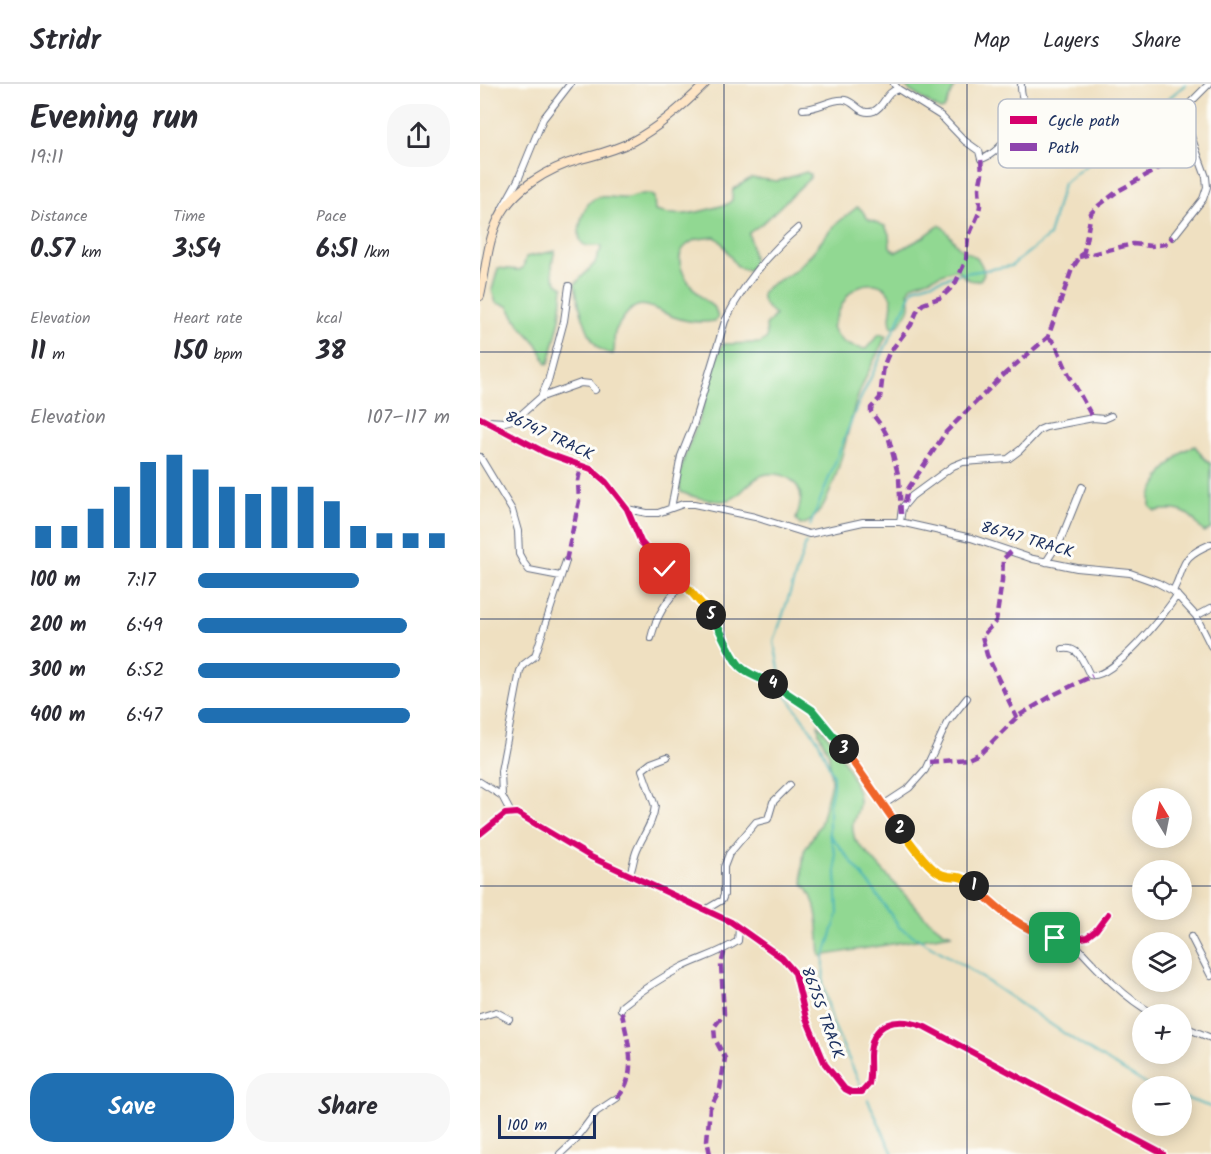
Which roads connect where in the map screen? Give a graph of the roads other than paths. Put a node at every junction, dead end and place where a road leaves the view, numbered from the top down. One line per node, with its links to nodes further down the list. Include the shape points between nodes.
1 (570, 84): 11 (street, via 543,120)
2 (705, 84): 11 (street, via 635,140 541,177 512,198)
3 (1021, 84): 6 (street)
4 (1209, 84): 7 (street)
5 (896, 86): 8 (street, via 873,111 855,108 842,99); 9 (street, via 941,116 979,151 981,159)
6 (1023, 99)
7 (1194, 99)
8 (803, 110)
9 (998, 148)
10 (1196, 150): 13 (street, via 1206,177 1206,191)
11 (498, 218): 15 (street)
12 (798, 228): 22 (street, via 775,248 725,321 681,456)
13 (1173, 237)
14 (569, 286): 17 (street, via 564,321)
15 (480, 296)
16 (595, 390): 17 (street, via 590,384 581,383)
17 (541, 397): 19 (street, via 516,419)
18 (1111, 416): 24 (street, via 1046,427 1008,459 958,463 905,503)
19 (483, 420): 23 (street, 86747 TRACK, via 546,453 591,470)
20 (480, 457): 28 (street, via 512,510 524,563 529,570)
21 (1082, 487): 27 (street, via 1061,539)
22 (672, 508): 23 (street, 86747 TRACK, via 658,513); 24 (street, 86747 TRACK, via 694,504 809,534 863,522)
23 (627, 509): 29 (street, via 641,542)
24 (900, 522): 27 (street, 86747 TRACK, via 963,536)
25 (1211, 543): 30 (street, via 1184,561)
26 (566, 561): 28 (street)
27 (1046, 562): 30 (street, 86747 TRACK, via 1130,573)
28 (560, 576): 40 (street, via 535,656 520,671 501,771)
29 (683, 584): 33 (street, via 667,600); 41 (street, via 716,622 738,664 812,710)
30 (1175, 593): 32 (street, 86747 TRACK); 35 (street, via 1158,622 1133,649 1099,675 1088,672 1076,651)
31 (1211, 608): 32 (street)
32 (1196, 616): 34 (street, 86747 TRACK)
33 (651, 638)
34 (1211, 646)
35 (1063, 649)
36 (967, 698): 41 (street, via 947,723 929,762 909,788)
37 (667, 757): 44 (street, via 642,770 655,806)
38 (480, 782): 40 (street)
39 (790, 785): 45 (street, via 773,802 768,819 756,822 729,854 722,900)
40 (502, 796): 42 (street)
41 (883, 805): 49 (street, via 940,874 967,880 994,906 1028,929)
42 (511, 813): 43 (street); 44 (street, 86755 TRACK, via 533,821)
43 (480, 834)
44 (629, 876): 45 (street, 86755 TRACK)
45 (705, 910): 47 (street, 86755 TRACK)
46 (1108, 914): 49 (street, via 1092,934)
47 (739, 928): 52 (street, via 738,941 639,992); 59 (street, 86755 TRACK, via 790,965 819,1051 845,1089 862,1092 869,1084 871,1044 881,1027 911,1022)
48 (1192, 939): 50 (street)
49 (1071, 940): 51 (street)
50 (1211, 976)
51 (1138, 1004)
52 (621, 1010)
53 (480, 1017): 54 (street, via 496,1012)
54 (509, 1019)
55 (1192, 1030): 56 (street)
56 (1211, 1038)
57 (618, 1098): 58 (street, via 596,1112)
58 (560, 1154)
59 (1163, 1154)

